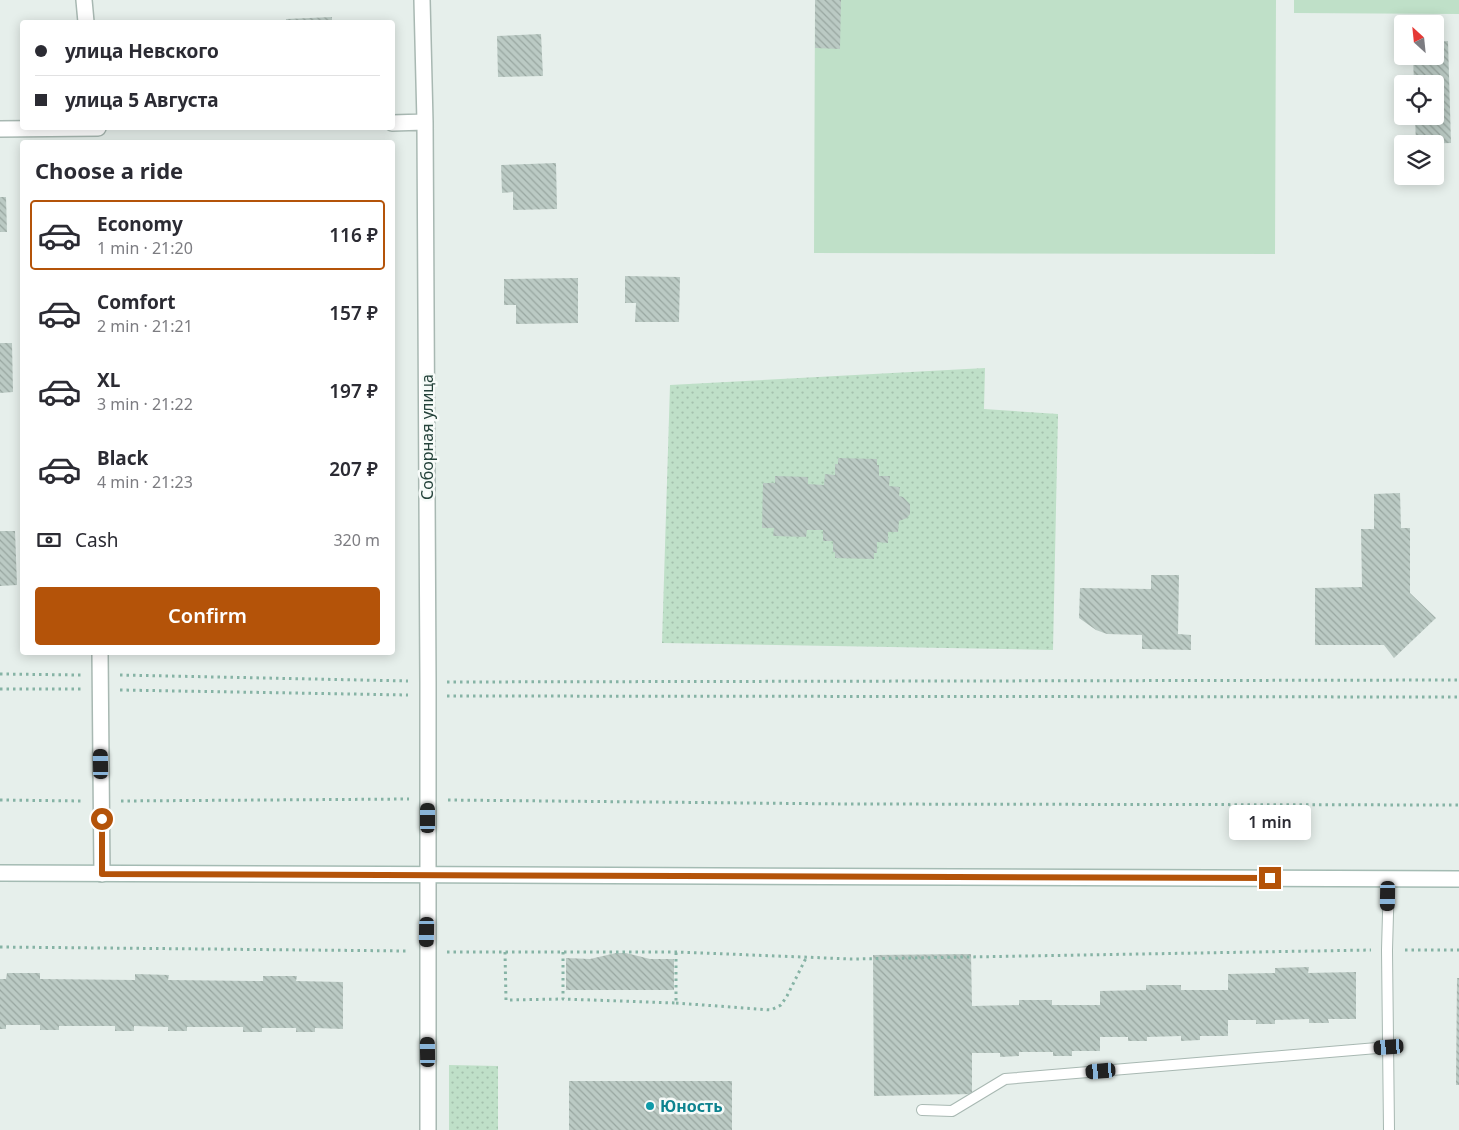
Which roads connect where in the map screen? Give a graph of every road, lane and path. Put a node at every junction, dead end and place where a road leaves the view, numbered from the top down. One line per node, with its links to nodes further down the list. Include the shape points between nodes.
1 (84, 0): 3 (street)
2 (422, 0): 4 (street, Соборная улица)
3 (86, 20)
4 (425, 122): 5 (street); 13 (street, Соборная улица)
5 (395, 123)
6 (0, 129): 7 (street)
7 (20, 129)
8 (100, 655): 11 (street)
9 (0, 674): 11 (path)
10 (1459, 680): 13 (path)
11 (100, 682): 12 (path); 13 (path); 13 (path); 17 (street)
12 (0, 689)
13 (428, 689): 14 (path); 15 (street, Соборная улица)
14 (1459, 698)
15 (428, 799): 17 (path); 18 (path); 21 (street, Соборная улица)
16 (0, 800): 17 (path)
17 (102, 801): 20 (street)
18 (1459, 805)
19 (0, 873): 20 (street)
20 (102, 874): 21 (street)
21 (429, 875): 22 (street); 27 (street, Соборная улица)
22 (1389, 878): 23 (street); 25 (lane)
23 (1459, 879)
24 (0, 947): 27 (path)
25 (1387, 950): 26 (path); 31 (path, via 852,960); 34 (lane)
26 (1459, 950)
27 (427, 952): 28 (path); 36 (street, Соборная улица)
28 (505, 952): 29 (path); 32 (path, via 506,1000)
29 (562, 952): 30 (path); 32 (path)
30 (676, 952): 31 (path); 33 (path)
31 (806, 958): 33 (path, via 781,1005 771,1010)
32 (563, 999): 33 (path)
33 (676, 1003)
34 (1389, 1047): 35 (lane, via 1005,1080 952,1111); 37 (lane)
35 (922, 1110)
36 (428, 1130)
37 (1389, 1130)

